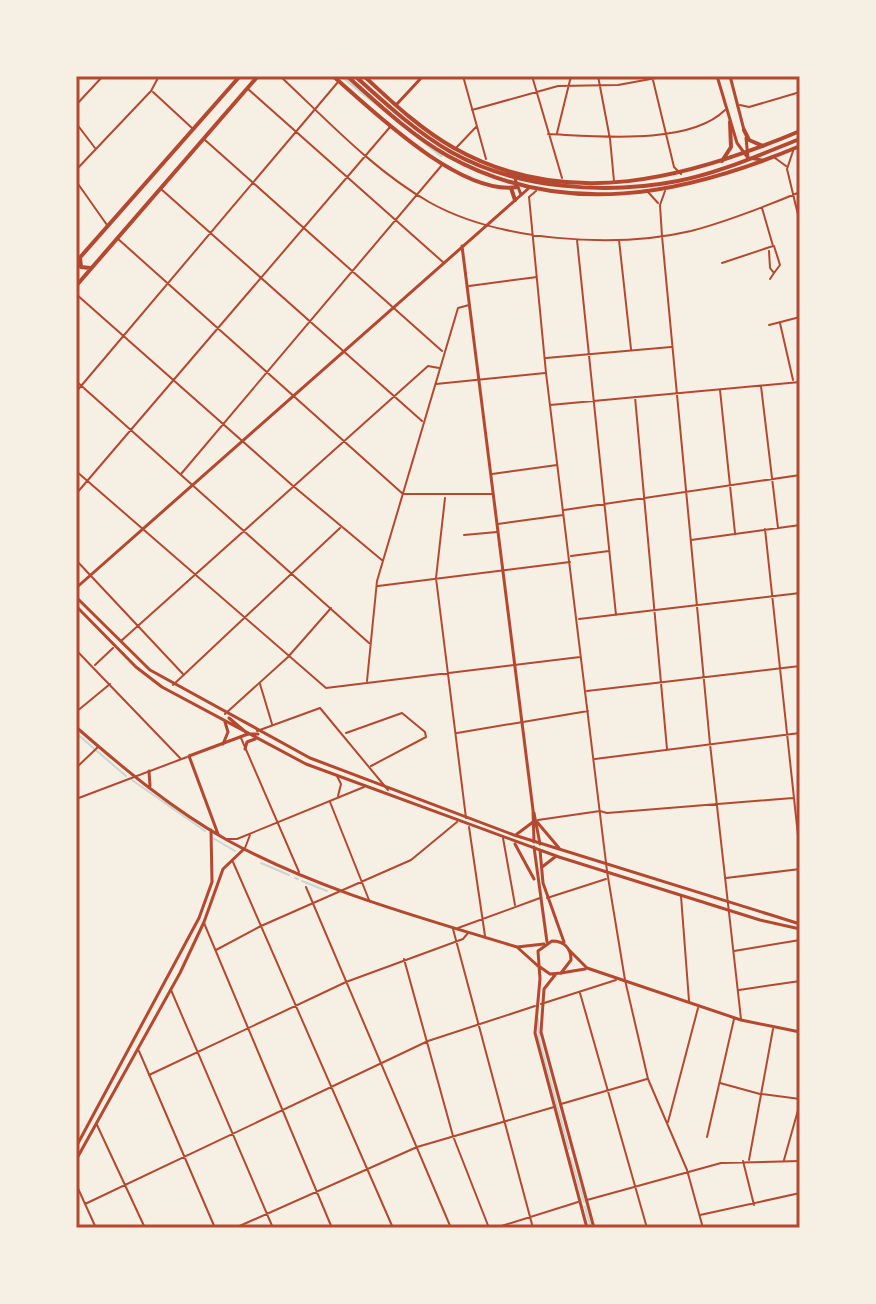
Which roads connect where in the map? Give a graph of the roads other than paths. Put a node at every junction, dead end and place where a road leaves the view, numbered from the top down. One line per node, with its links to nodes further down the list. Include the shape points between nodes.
1 (103, 76): 30 (street)
2 (159, 76): 24 (street)
3 (258, 76): 22 (main road)
4 (280, 76): 33 (street)
5 (333, 76): 19 (main road)
6 (347, 76): 66 (main road, via 420,138)
7 (355, 76): 31 (main road)
8 (364, 76): 25 (main road)
9 (423, 76): 32 (main road)
10 (463, 76): 35 (street)
11 (532, 76): 26 (street)
12 (571, 76): 20 (street)
13 (598, 76): 21 (street)
14 (667, 76): 18 (street)
15 (718, 76): 23 (main road, via 723,92); 28 (main road)
16 (730, 76): 23 (main road)
17 (237, 77): 41 (main road)
18 (653, 78): 21 (street); 47 (street)
19 (339, 81): 33 (street); 39 (main road)
20 (569, 85): 21 (street); 26 (street); 46 (street)
21 (600, 85): 49 (street)
22 (247, 88): 43 (street); 48 (main road)
23 (733, 90): 29 (main road)
24 (151, 91): 41 (street); 53 (street)
25 (381, 92): 31 (main road); 32 (main road)
26 (537, 92): 35 (street); 45 (street)
27 (800, 92): 29 (street, via 749,107)
28 (725, 102): 34 (main road); 36 (main road, via 734,99)
29 (737, 104): 36 (main road)
30 (76, 105)
31 (388, 105): 54 (main road)
32 (396, 105): 54 (main road)
33 (316, 109): 43 (street); 55 (street)
34 (727, 109): 37 (main road); 47 (street)
35 (472, 110): 40 (street)
36 (741, 118): 42 (main road)
37 (730, 122): 56 (main road); 61 (main road, via 730,151)
38 (76, 123): 53 (street)
39 (390, 126): 55 (street); 60 (main road)
40 (477, 126): 54 (street); 59 (street)
41 (193, 129): 92 (main road)
42 (744, 130): 51 (main road, via 753,143); 56 (main road)
43 (297, 131): 70 (street); 74 (street)
44 (800, 131): 51 (main road)
45 (548, 134): 46 (street); 71 (street)
46 (556, 134): 49 (street)
47 (666, 134): 49 (street); 68 (street, via 674,167)
48 (203, 138): 74 (street); 77 (main road)
49 (610, 139): 75 (street)
50 (800, 139): 56 (main road)
51 (765, 147): 56 (main road)
52 (797, 148): 57 (main road); 62 (street)
53 (95, 149): 63 (street)
54 (452, 150): 59 (main road); 69 (main road)
55 (366, 155): 70 (street); 84 (street)
56 (747, 156): 58 (main road); 61 (main road); 65 (main road); 67 (main road)
57 (774, 158): 58 (main road); 62 (street)
58 (767, 160): 67 (main road)
59 (485, 163): 71 (main road)
60 (443, 164): 64 (main road); 84 (street)
61 (721, 164): 65 (main road); 68 (main road)
62 (787, 169): 86 (street)
63 (76, 170)
64 (455, 170): 66 (main road); 78 (main road)
65 (714, 171): 73 (main road, via 636,186)
66 (483, 172): 76 (main road)
67 (730, 173): 80 (main road)
68 (681, 174): 75 (main road)
69 (514, 176): 73 (main road); 76 (main road)
70 (347, 177): 90 (street); 94 (street)
71 (564, 180): 75 (main road)
72 (76, 181): 92 (street)
73 (535, 181): 79 (main road)
74 (253, 182): 94 (street); 95 (street)
75 (614, 182)
76 (519, 187): 78 (main road); 79 (main road); 85 (main road)
77 (160, 188): 95 (street); 98 (main road)
78 (511, 188): 87 (main road)
79 (527, 189): 81 (main road); 85 (main road)
80 (666, 190): 82 (main road); 88 (street)
81 (536, 191): 82 (main road); 96 (street, via 529,196)
82 (648, 192): 88 (street)
83 (800, 192): 86 (street)
84 (417, 194): 90 (street); 93 (street)
85 (521, 195): 87 (main road)
86 (793, 195): 89 (street); 91 (street)
87 (515, 200): 93 (main road)
88 (660, 205): 97 (street)
89 (762, 208): 97 (street); 102 (street)
90 (395, 221): 105 (street); 109 (street)
91 (800, 223)
92 (108, 226): 104 (main road)
93 (487, 226): 96 (street); 101 (main road)
94 (304, 227): 109 (street); 112 (street)
95 (210, 233): 112 (street); 115 (street)
96 (534, 233): 99 (street); 113 (street)
97 (662, 236): 100 (street); 127 (street)
98 (117, 238): 107 (main road); 115 (street)
99 (577, 238): 100 (street); 131 (street)
100 (619, 239): 128 (street)
101 (462, 246): 105 (main road); 117 (main road)
102 (773, 246): 103 (street); 110 (street, via 780,265)
103 (770, 250): 106 (street); 110 (street)
104 (77, 261): 107 (main road); 108 (main road)
105 (444, 263): 120 (main road)
106 (722, 263)
107 (87, 268): 108 (main road); 116 (main road)
108 (76, 269): 111 (main road)
109 (352, 271): 120 (street); 122 (street)
110 (774, 273): 114 (street)
111 (76, 276): 116 (main road)
112 (261, 277): 122 (street); 125 (street)
113 (537, 277): 117 (street); 132 (street)
114 (770, 279)
115 (167, 284): 125 (street); 126 (street)
116 (76, 285)
117 (468, 287): 119 (main road)
118 (76, 294): 126 (street)
119 (470, 304): 130 (street, via 458,308); 137 (main road)
120 (394, 307): 129 (main road); 130 (street)
121 (800, 317): 123 (street)
122 (310, 321): 129 (street); 134 (street)
123 (780, 323): 124 (street); 139 (street)
124 (769, 325)
125 (217, 329): 134 (street); 136 (street)
126 (124, 335): 136 (street); 142 (street)
127 (673, 347): 128 (street); 146 (street)
128 (631, 350): 131 (street)
129 (344, 352): 147 (main road); 149 (street)
130 (443, 352): 133 (street)
131 (588, 354): 132 (street); 150 (street)
132 (545, 358): 135 (street)
133 (439, 368): 141 (street); 149 (street, via 428,366)
134 (266, 372): 147 (street); 153 (street)
135 (546, 373): 137 (street); 151 (street)
136 (174, 379): 153 (street); 154 (street)
137 (479, 380): 141 (street); 160 (main road)
138 (76, 381): 142 (street)
139 (794, 382): 140 (street); 143 (street)
140 (800, 382)
141 (434, 384): 152 (street)
142 (81, 385): 145 (street); 154 (street)
143 (761, 385): 144 (street); 162 (street)
144 (720, 389): 146 (street); 164 (street)
145 (76, 392)
146 (677, 393): 148 (street); 167 (street)
147 (293, 397): 155 (main road); 156 (street)
148 (635, 397): 150 (street); 172 (street)
149 (394, 398): 152 (street); 156 (street)
150 (593, 401): 151 (street); 173 (street)
151 (550, 405): 157 (street)
152 (423, 422): 169 (street)
153 (224, 423): 155 (street); 159 (street)
154 (131, 429): 159 (street); 163 (street)
155 (244, 441): 165 (main road); 166 (street)
156 (343, 441): 166 (street); 169 (street)
157 (558, 465): 160 (street); 174 (street)
158 (76, 471): 163 (street)
159 (181, 474): 165 (street)
160 (491, 474): 170 (main road)
161 (800, 475): 162 (street)
162 (772, 479): 164 (street); 178 (street)
163 (87, 481): 168 (street); 180 (street)
164 (729, 484): 167 (street); 183 (street)
165 (193, 485): 180 (main road); 181 (street)
166 (292, 485): 177 (street); 181 (street)
167 (687, 491): 172 (street); 185 (street)
168 (76, 494)
169 (403, 494): 171 (street); 189 (street)
170 (494, 494): 171 (street); 175 (main road)
171 (445, 496): 195 (street)
172 (644, 499): 173 (street); 205 (street)
173 (603, 505): 174 (street); 186 (street)
174 (563, 512): 175 (street); 187 (street)
175 (497, 524): 182 (main road)
176 (800, 525): 178 (street)
177 (341, 527): 189 (street); 192 (street)
178 (778, 528): 179 (street)
179 (765, 529): 183 (street); 199 (street)
180 (142, 530): 193 (main road); 194 (street)
181 (242, 530): 192 (street); 194 (street)
182 (498, 532): 184 (street); 191 (main road)
183 (735, 533): 185 (street)
184 (464, 535)
185 (691, 540): 202 (street)
186 (609, 551): 187 (street); 206 (street)
187 (570, 557): 190 (street)
188 (76, 560): 193 (street)
189 (383, 561): 196 (street)
190 (571, 562): 191 (street); 209 (street)
191 (502, 571): 195 (street); 217 (main road)
192 (292, 573): 203 (street); 208 (street)
193 (92, 574): 197 (main road); 210 (street)
194 (193, 575): 208 (street); 210 (street)
195 (436, 578): 196 (street); 221 (street)
196 (376, 586): 212 (street)
197 (76, 588)
198 (800, 593): 199 (street)
199 (772, 596): 202 (street); 220 (street)
200 (76, 597): 207 (main road)
201 (76, 606): 204 (main road)
202 (698, 606): 205 (street); 223 (street)
203 (331, 608): 212 (street); 215 (street)
204 (80, 610): 207 (main road); 213 (main road)
205 (656, 611): 206 (street); 224 (street)
206 (616, 615): 209 (street)
207 (96, 617): 211 (main road)
208 (244, 619): 215 (street); 222 (street)
209 (578, 620): 216 (street)
210 (138, 625): 211 (street); 222 (street)
211 (120, 641): 228 (main road)
212 (370, 644): 227 (street)
213 (115, 646): 218 (street); 229 (main road)
214 (76, 650): 218 (street)
215 (288, 657): 226 (street); 227 (street, via 326,688)
216 (582, 657): 217 (street); 230 (street)
217 (513, 665): 221 (street); 235 (main road)
218 (94, 666): 225 (street)
219 (800, 666): 220 (street)
220 (778, 668): 223 (street); 243 (street)
221 (448, 673): 227 (street); 239 (street)
222 (184, 675): 228 (street)
223 (705, 678): 224 (street); 248 (street)
224 (662, 682): 230 (street); 251 (street)
225 (111, 683): 233 (street); 253 (street)
226 (260, 683): 234 (street); 236 (street)
227 (367, 683)
228 (173, 685): 229 (main road); 231 (main road)
229 (162, 687): 234 (main road)
230 (586, 691): 232 (street)
231 (220, 711): 234 (main road); 241 (main road)
232 (588, 711): 235 (street); 254 (street)
233 (76, 712)
234 (224, 716): 238 (main road); 241 (main road); 247 (main road, via 228,732)
235 (520, 722): 239 (street); 276 (main road)
236 (272, 725): 238 (street); 242 (street, via 322,709)
237 (76, 727): 249 (main road)
238 (257, 731): 246 (main road)
239 (456, 733): 274 (street)
240 (800, 733): 243 (street)
241 (248, 734): 244 (main road); 245 (main road); 246 (main road)
242 (343, 734): 255 (street); 255 (street, via 402,713 425,732 426,737)
243 (787, 735): 248 (street); 266 (street)
244 (240, 737): 247 (main road); 250 (street)
245 (255, 739): 250 (main road); 258 (main road)
246 (273, 740): 260 (main road)
247 (223, 744): 252 (main road)
248 (710, 744): 251 (street); 270 (street)
249 (97, 748): 256 (street); 259 (main road)
250 (245, 749): 275 (street)
251 (667, 749): 254 (street)
252 (189, 756): 253 (street); 281 (main road)
253 (181, 759): 257 (street)
254 (594, 759): 273 (street)
255 (370, 767): 260 (street)
256 (76, 768)
257 (149, 771): 259 (street); 262 (main road)
258 (337, 776): 261 (main road); 263 (street)
259 (132, 777): 262 (main road); 264 (street)
260 (380, 783): 265 (main road)
261 (364, 787): 263 (street); 268 (main road)
262 (152, 789): 279 (main road)
263 (337, 797): 267 (street)
264 (76, 799)
265 (413, 799): 268 (main road); 271 (main road)
266 (793, 799): 269 (street); 270 (street); 292 (street)
267 (329, 800): 275 (street); 304 (street)
268 (400, 800): 272 (main road)
269 (800, 800)
270 (717, 805): 273 (street); 301 (street)
271 (433, 807): 272 (main road); 274 (main road)
272 (421, 809): 277 (main road)
273 (600, 811): 276 (street); 295 (street)
274 (466, 818): 282 (main road)
275 (277, 821): 280 (street); 299 (street)
276 (536, 821): 282 (main road); 286 (main road); 287 (main road); 291 (main road)
277 (457, 822): 278 (main road); 304 (street, via 411,860)
278 (469, 827): 283 (main road); 322 (street)
279 (211, 830): 281 (main road); 361 (main road, via 212,882 199,918)
280 (251, 833): 284 (street); 289 (street)
281 (218, 834): 284 (main road)
282 (514, 835): 286 (main road)
283 (503, 838): 285 (main road); 317 (street)
284 (225, 839): 289 (main road)
285 (512, 841): 288 (main road); 305 (main road)
286 (534, 842): 287 (main road); 288 (main road)
287 (540, 844): 290 (main road); 291 (main road)
288 (534, 848): 290 (main road); 305 (main road)
289 (245, 849): 294 (main road); 299 (main road)
290 (540, 851): 293 (main road); 297 (main road)
291 (562, 851): 295 (main road)
292 (800, 854)
293 (559, 857): 297 (main road); 298 (main road)
294 (232, 859): 323 (main road, via 223,869); 325 (street)
295 (606, 864): 298 (street); 302 (main road)
296 (800, 869): 301 (street)
297 (541, 870): 312 (main road)
298 (607, 871): 300 (street); 303 (main road)
299 (300, 875): 309 (main road)
300 (608, 878): 312 (street); 341 (street)
301 (724, 878): 316 (street)
302 (651, 879): 303 (main road, via 648,884); 308 (main road)
303 (634, 880): 307 (main road)
304 (363, 882): 309 (street); 315 (street)
305 (537, 885): 311 (main road)
306 (306, 887): 314 (street)
307 (657, 888): 308 (main road, via 660,883); 310 (main road)
308 (679, 888): 313 (main road)
309 (339, 891): 314 (street); 315 (main road)
310 (681, 896): 318 (main road); 347 (street)
311 (540, 898): 317 (street); 332 (main road)
312 (547, 898): 334 (main road)
313 (716, 900): 316 (main road); 318 (main road)
314 (312, 902): 325 (street); 343 (street)
315 (370, 902): 326 (main road)
316 (727, 903): 319 (main road); 320 (street)
317 (515, 906): 322 (street)
318 (714, 906): 320 (main road)
319 (743, 909): 321 (main road); 324 (main road)
320 (728, 910): 321 (main road); 336 (street)
321 (742, 915): 327 (main road)
322 (481, 919): 326 (street); 329 (street)
323 (204, 922): 335 (street); 344 (main road)
324 (800, 924)
325 (261, 926): 335 (street); 350 (street)
326 (455, 928): 328 (main road); 331 (street)
327 (800, 929)
328 (468, 932): 329 (main road); 331 (street)
329 (485, 937): 333 (main road)
330 (800, 940): 336 (street)
331 (455, 941): 337 (street); 354 (street)
332 (545, 943): 333 (main road); 334 (main road, via 557,941); 338 (main road, via 538,951)
333 (517, 947): 338 (main road)
334 (567, 947): 339 (main road); 340 (main road, via 569,965)
335 (215, 951): 356 (street)
336 (733, 951): 345 (street)
337 (404, 958): 343 (street); 358 (street)
338 (539, 966): 340 (main road); 351 (main road)
339 (587, 968): 340 (main road); 341 (main road)
340 (558, 974): 348 (main road, via 547,983)
341 (622, 979): 346 (street); 347 (main road); 365 (street)
342 (800, 981): 345 (street)
343 (346, 982): 350 (street); 363 (street)
344 (171, 990): 359 (main road); 360 (street)
345 (738, 991): 353 (street)
346 (580, 993): 348 (street); 368 (street)
347 (690, 1002): 349 (main road)
348 (541, 1004): 371 (main road, via 543,1043)
349 (698, 1005): 352 (main road); 375 (street)
350 (296, 1006): 356 (street); 367 (street)
351 (535, 1006): 354 (street); 372 (main road, via 536,1042)
352 (734, 1018): 353 (main road); 366 (street)
353 (741, 1020): 355 (main road)
354 (477, 1025): 358 (street); 374 (street)
355 (773, 1028): 357 (main road); 369 (street)
356 (247, 1029): 360 (street); 373 (street)
357 (800, 1032)
358 (428, 1041): 363 (street); 378 (street)
359 (139, 1050): 362 (main road); 364 (street)
360 (198, 1052): 364 (street); 377 (street)
361 (126, 1057): 362 (main road); 380 (main road)
362 (133, 1061): 376 (main road)
363 (381, 1063): 367 (street); 381 (street)
364 (149, 1075): 384 (street)
365 (648, 1079): 368 (street); 375 (street)
366 (719, 1083): 369 (street); 379 (street)
367 (333, 1087): 373 (street); 390 (street)
368 (609, 1090): 371 (street); 394 (street)
369 (761, 1094): 370 (street); 387 (street)
370 (800, 1101): 388 (street)
371 (560, 1104): 382 (main road)
372 (554, 1107): 374 (street); 383 (main road)
373 (282, 1110): 377 (street); 395 (street)
374 (504, 1121): 378 (street); 403 (street)
375 (667, 1123): 391 (street)
376 (96, 1124): 385 (main road); 393 (street)
377 (234, 1134): 384 (street); 401 (street)
378 (453, 1136): 381 (street); 412 (street)
379 (707, 1137)
380 (76, 1147)
381 (417, 1147): 390 (street); 411 (street)
382 (573, 1154): 383 (main road); 397 (main road)
383 (567, 1156): 398 (main road)
384 (185, 1158): 393 (street); 406 (street)
385 (76, 1160)
386 (743, 1160): 387 (street); 391 (street); 400 (street)
387 (749, 1160): 388 (street)
388 (784, 1161): 389 (street)
389 (800, 1161)
390 (368, 1168): 395 (street); 410 (street)
391 (687, 1170): 394 (street); 402 (street)
392 (76, 1184): 399 (street)
393 (126, 1185): 399 (street); 405 (street)
394 (636, 1186): 397 (street); 417 (street)
395 (316, 1191): 401 (street); 409 (street)
396 (800, 1193): 400 (street)
397 (586, 1200): 416 (main road)
398 (579, 1202): 403 (street); 415 (main road)
399 (85, 1204): 404 (street)
400 (754, 1205): 402 (street)
401 (267, 1213): 407 (street); 408 (street)
402 (699, 1216): 418 (street)
403 (530, 1217): 413 (street); 414 (street)
404 (96, 1228)
405 (145, 1228)
406 (215, 1228)
407 (235, 1228)
408 (273, 1228)
409 (332, 1228)
410 (393, 1228)
411 (451, 1228)
412 (489, 1228)
413 (495, 1228)
414 (533, 1228)
415 (587, 1228)
416 (594, 1228)
417 (647, 1228)
418 (703, 1228)

